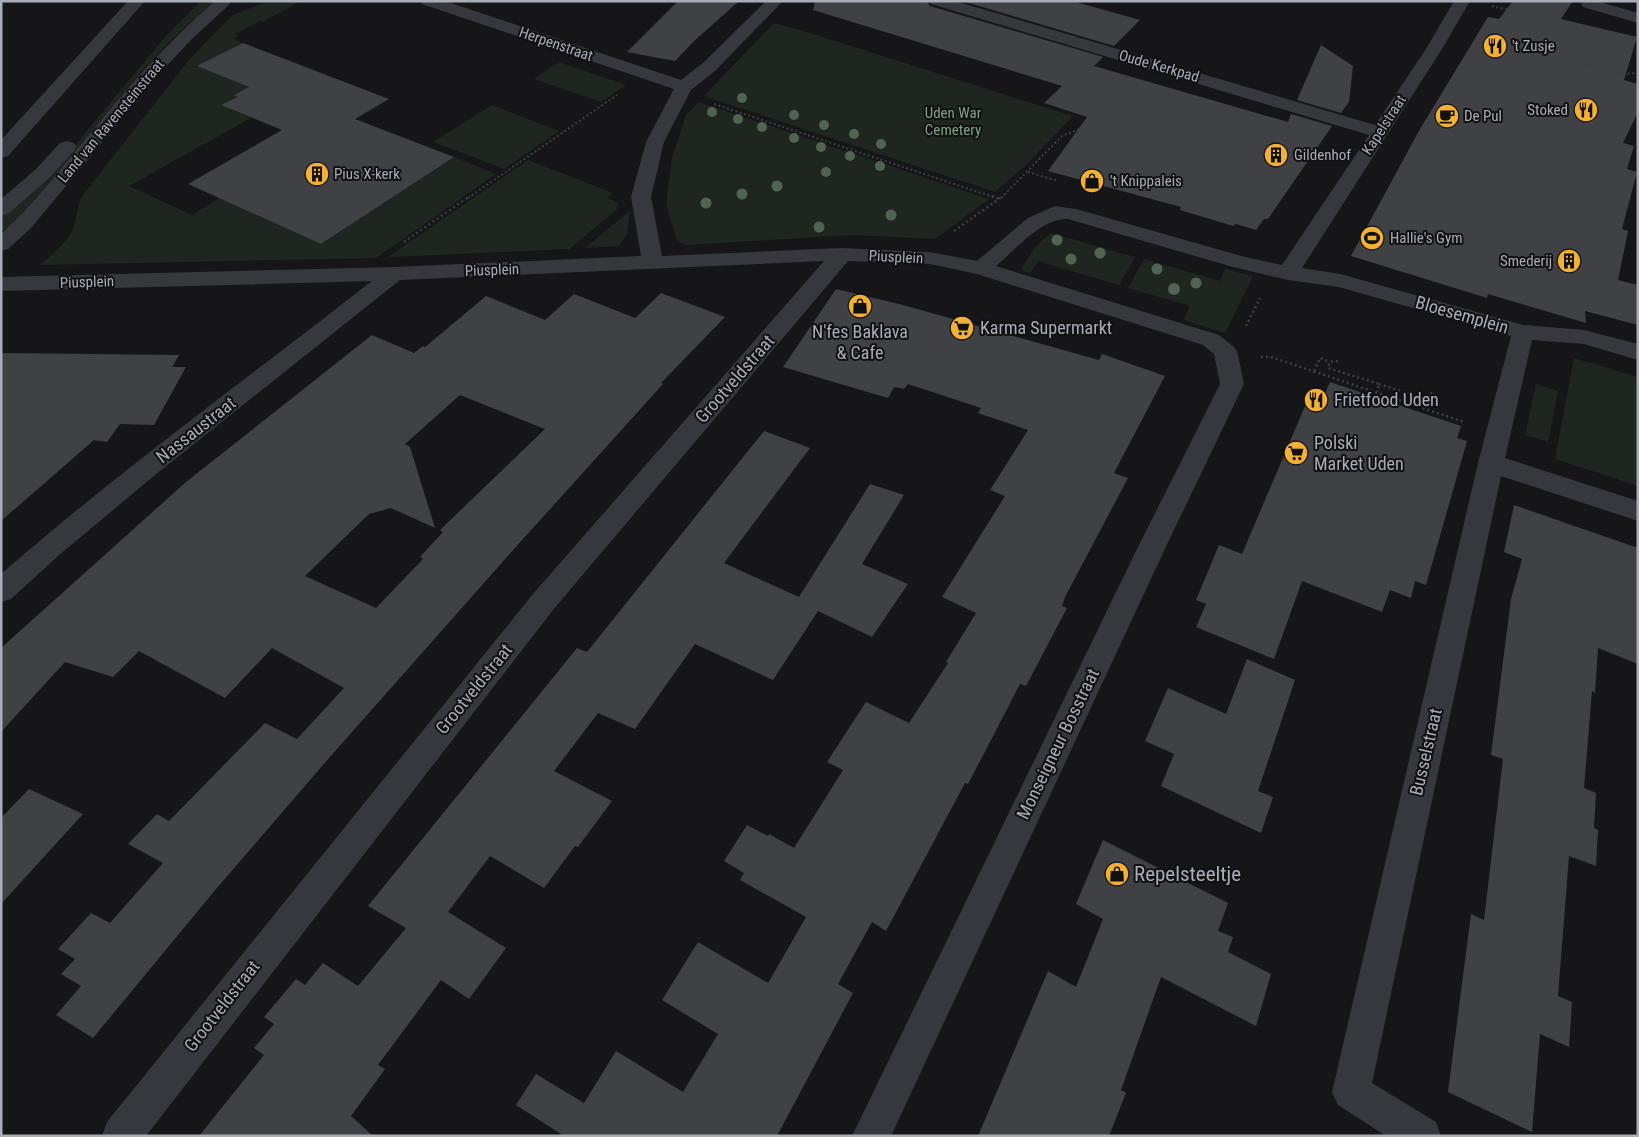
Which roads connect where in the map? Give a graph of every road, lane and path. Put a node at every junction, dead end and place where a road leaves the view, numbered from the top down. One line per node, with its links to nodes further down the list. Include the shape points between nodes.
1 (137, 1): 18 (street)
2 (225, 1): 21 (street, Land van Ravensteinstraat, via 164,56 44,202)
3 (428, 1): 13 (street, Herpenstraat)
4 (775, 1): 14 (street)
5 (937, 1): 17 (street, Oude Kerkpad)
6 (1462, 1): 17 (street, Kapelstraat)
7 (1589, 4): 9 (street)
8 (1489, 6): 10 (path)
9 (1638, 18)
10 (1566, 24)
11 (137, 62): 20 (street, Land van Ravensteinstraat, via 86,126 42,174)
12 (1638, 73): 15 (path, via 1621,74 1580,63)
13 (646, 75): 14 (street, Herpenstraat); 28 (path)
14 (682, 90): 19 (path); 24 (street, via 655,142 641,197)
15 (1556, 107)
16 (1087, 126): 19 (path, via 1062,136)
17 (1380, 132): 26 (street, Kapelstraat)
18 (1, 152)
19 (1000, 199): 23 (path, via 938,243)
20 (1, 210)
21 (1, 245)
22 (842, 254): 23 (street, Piusplein); 24 (street, Piusplein); 43 (street, Grootveldstraat, via 543,602)
23 (930, 258): 25 (street, Piusplein)
24 (653, 263): 27 (street, Piusplein)
25 (981, 268): 26 (street, via 1035,222 1055,212 1069,213); 32 (street, Piusplein, via 1211,340)
26 (1288, 273): 30 (street, Bloesemplein, via 1340,280); 32 (path, via 1267,283 1237,343)
27 (395, 274): 28 (street, Piusplein); 42 (street, Nassaustraat, via 168,451)
28 (356, 275): 29 (street, Piusplein)
29 (1, 284)
30 (1523, 332): 31 (street, Bloesemplein, via 1584,337); 39 (street, Busselstraat)
31 (1638, 352)
32 (1226, 354): 35 (path, via 1271,357); 44 (street, Monseigneur Bosstraat, via 1232,384)
33 (1338, 361): 34 (path)
34 (1330, 362): 35 (path, via 1320,358); 36 (path, via 1328,368)
35 (1314, 371): 38 (path)
36 (1380, 384): 37 (path, via 1436,402 1437,397); 38 (path)
37 (1428, 391)
38 (1377, 392): 39 (path)
39 (1498, 433): 40 (street, Busselstraat)
40 (1490, 463): 41 (street); 45 (street, Busselstraat, via 1351,1092)
41 (1638, 511)
42 (1, 591)
43 (121, 1136)
44 (871, 1136)
45 (1422, 1136)

